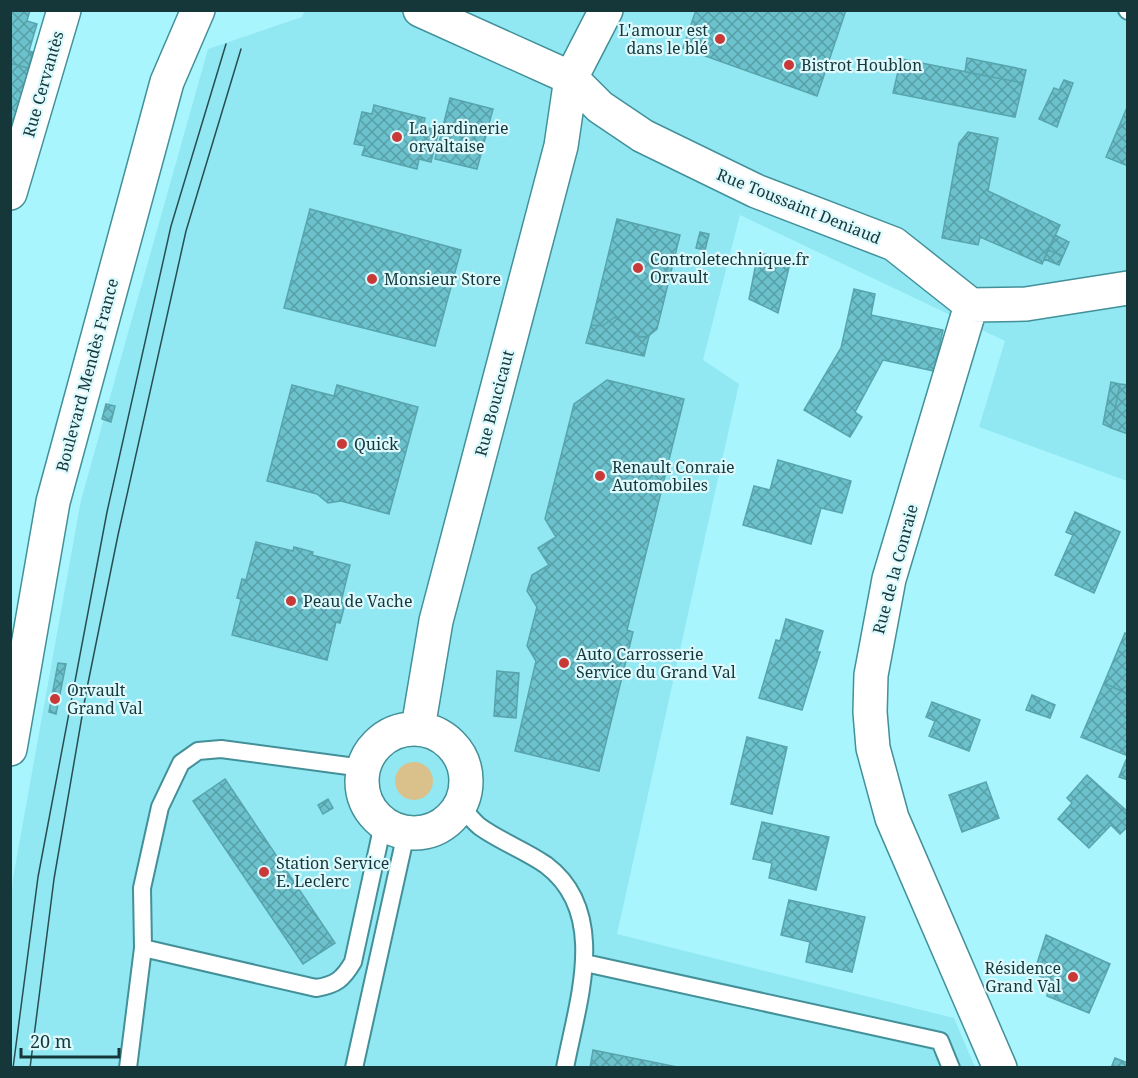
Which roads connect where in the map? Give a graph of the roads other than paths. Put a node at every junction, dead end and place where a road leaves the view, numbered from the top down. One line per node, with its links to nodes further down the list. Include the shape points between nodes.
1 (64, 10): 6 (street, Rue Cervantès)
2 (198, 10): 10 (street, Boulevard Mendès France, via 167,82 53,502)
3 (420, 10): 5 (street, Rue Toussaint Deniaud)
4 (606, 10): 5 (street, Rue Boucicaut)
5 (571, 78): 8 (street, Rue Toussaint Deniaud, via 600,107 643,136 756,191 894,244); 9 (street, Rue Boucicaut, via 561,146 436,621)
6 (10, 193)
7 (1128, 288): 8 (street, via 1026,304)
8 (971, 304): 20 (street, Rue de la Conraie, via 889,579 871,675 870,712 873,747 892,818)
9 (418, 728): 11 (street, via 403,729 384,738 368,754); 12 (street, via 449,742 460,755 465,780)
10 (10, 749)
11 (363, 768): 13 (street, via 364,799 372,813); 14 (lane, via 221,748 198,751 181,763 160,807 142,888)
12 (460, 805): 13 (street, via 437,828 422,833); 15 (lane, via 478,825 532,855 561,878 581,918)
13 (394, 828): 14 (lane, via 353,962 333,986 316,988); 17 (lane)
14 (143, 948): 16 (lane)
15 (585, 963): 18 (lane); 19 (lane, via 940,1041)
16 (128, 1068)
17 (354, 1068)
18 (565, 1068)
19 (951, 1068)
20 (1000, 1068)

